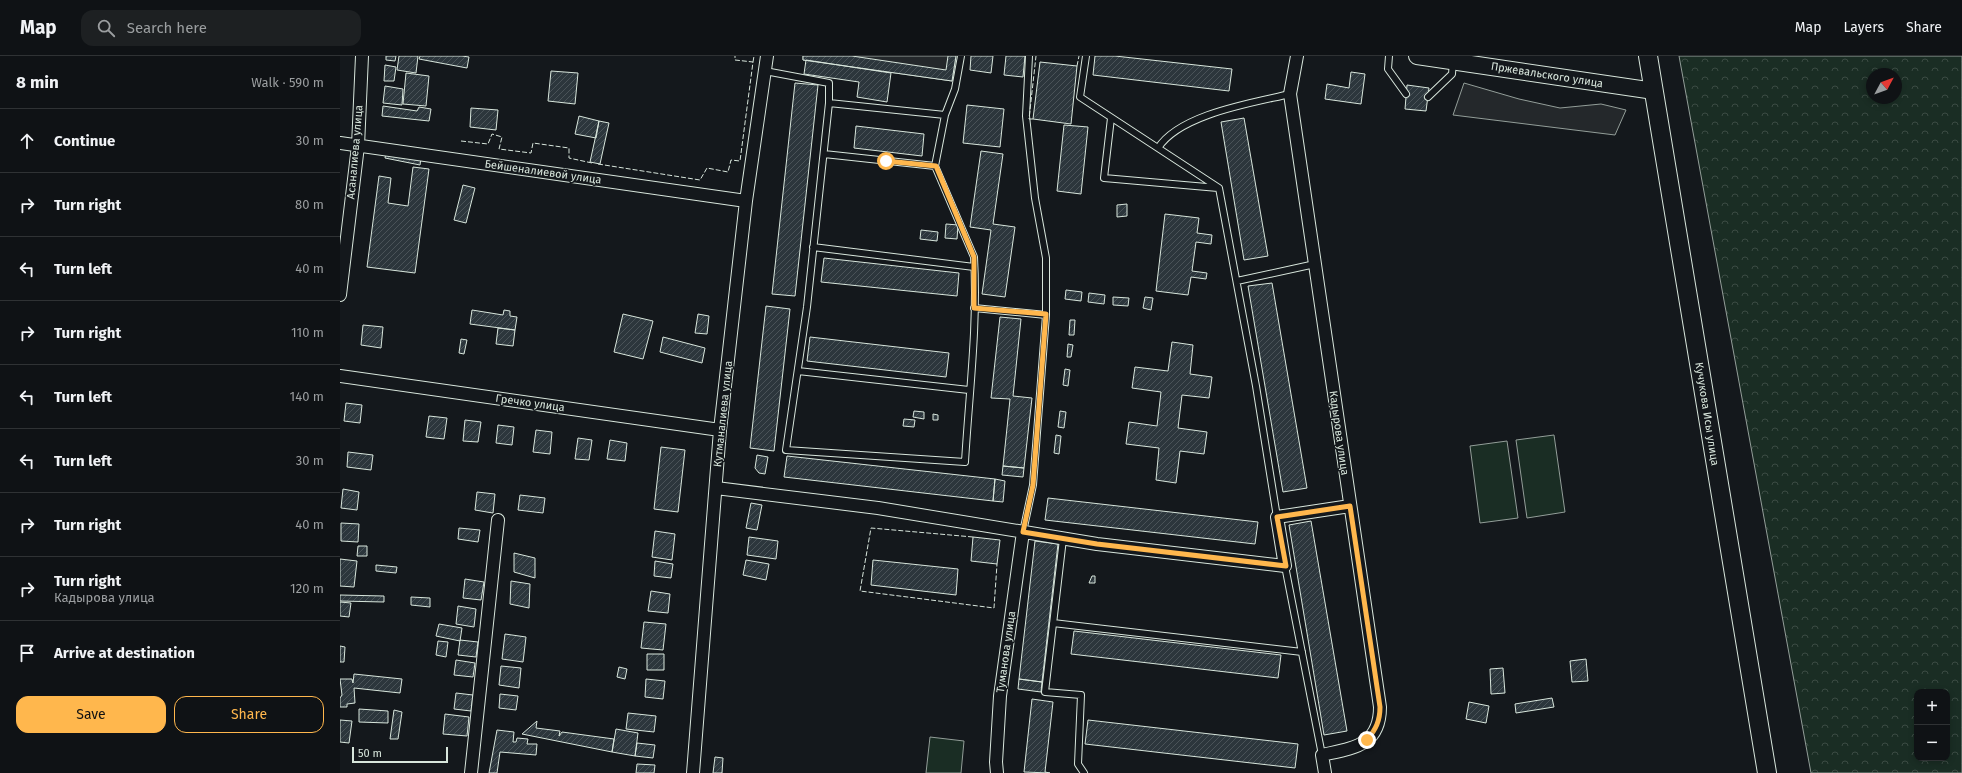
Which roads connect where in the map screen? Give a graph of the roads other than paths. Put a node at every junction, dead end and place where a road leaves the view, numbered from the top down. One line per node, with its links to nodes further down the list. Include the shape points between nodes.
1 (362, 56): 20 (street, Асаналиева улица)
2 (767, 56): 11 (street, Кутманалиева улица)
3 (961, 56): 17 (lane)
4 (1029, 56): 32 (lane, via 1026,116 1035,198 1046,258)
5 (1086, 56): 18 (lane, via 1080,97)
6 (1297, 56): 13 (street, Кадырова улица)
7 (1389, 56): 14 (lane, via 1388,69)
8 (1417, 56): 10 (main road, Пржевальского улица)
9 (1648, 56): 12 (main road, Кучукова Исы улица)
10 (1453, 61): 12 (main road, Пржевальского улица); 15 (lane, via 1452,74)
11 (765, 71): 16 (lane, via 829,83); 25 (street, Кутманалиева улица)
12 (1654, 92): 52 (main road, Кучукова Исы улица)
13 (1290, 94): 21 (lane, via 1210,113 1164,138); 27 (street, Кадырова улица)
14 (1406, 94)
15 (1428, 98)
16 (829, 103): 17 (lane); 22 (lane)
17 (945, 115): 23 (lane)
18 (1111, 118): 21 (lane); 24 (lane, via 1104,178)
19 (340, 143): 20 (street, Бейшеналиевой улица)
20 (358, 146): 25 (street, Бейшеналиевой улица); 30 (street, Асаналиева улица)
21 (1158, 148): 24 (lane)
22 (824, 154): 23 (lane); 26 (lane)
23 (936, 166): 28 (lane, via 974,257)
24 (1219, 188): 29 (lane)
25 (746, 201): 36 (street, Кутманалиева улица)
26 (813, 247): 28 (lane); 33 (lane)
27 (1315, 264): 29 (lane); 38 (street, Кадырова улица)
28 (974, 267): 31 (lane)
29 (1237, 281): 39 (lane)
30 (340, 296)
31 (974, 308): 32 (lane); 35 (lane)
32 (1046, 314): 41 (lane, via 1033,485)
33 (798, 371): 35 (lane); 35 (lane, via 786,450 965,462)
34 (340, 376): 36 (street, Гречко улица)
35 (969, 390)
36 (720, 430): 37 (street, Кутманалиева улица)
37 (716, 488): 41 (street, via 878,508); 48 (street, Кутманалиева улица)
38 (1350, 506): 39 (street); 46 (street, Кадырова улица, via 1380,717 1375,730 1358,747)
39 (1277, 517): 43 (street)
40 (498, 520): 47 (street)
41 (1023, 532): 42 (street); 49 (street, Туманова улица, via 1000,696)
42 (1063, 539): 43 (street); 44 (lane)
43 (1286, 566): 45 (lane)
44 (1053, 623): 45 (lane); 50 (lane, via 1045,692 1081,695 1078,764)
45 (1302, 652): 46 (lane)
46 (1322, 755): 51 (street)
47 (471, 773)
48 (693, 773)
49 (997, 773)
50 (1084, 773)
51 (1325, 773)
52 (1767, 773)

